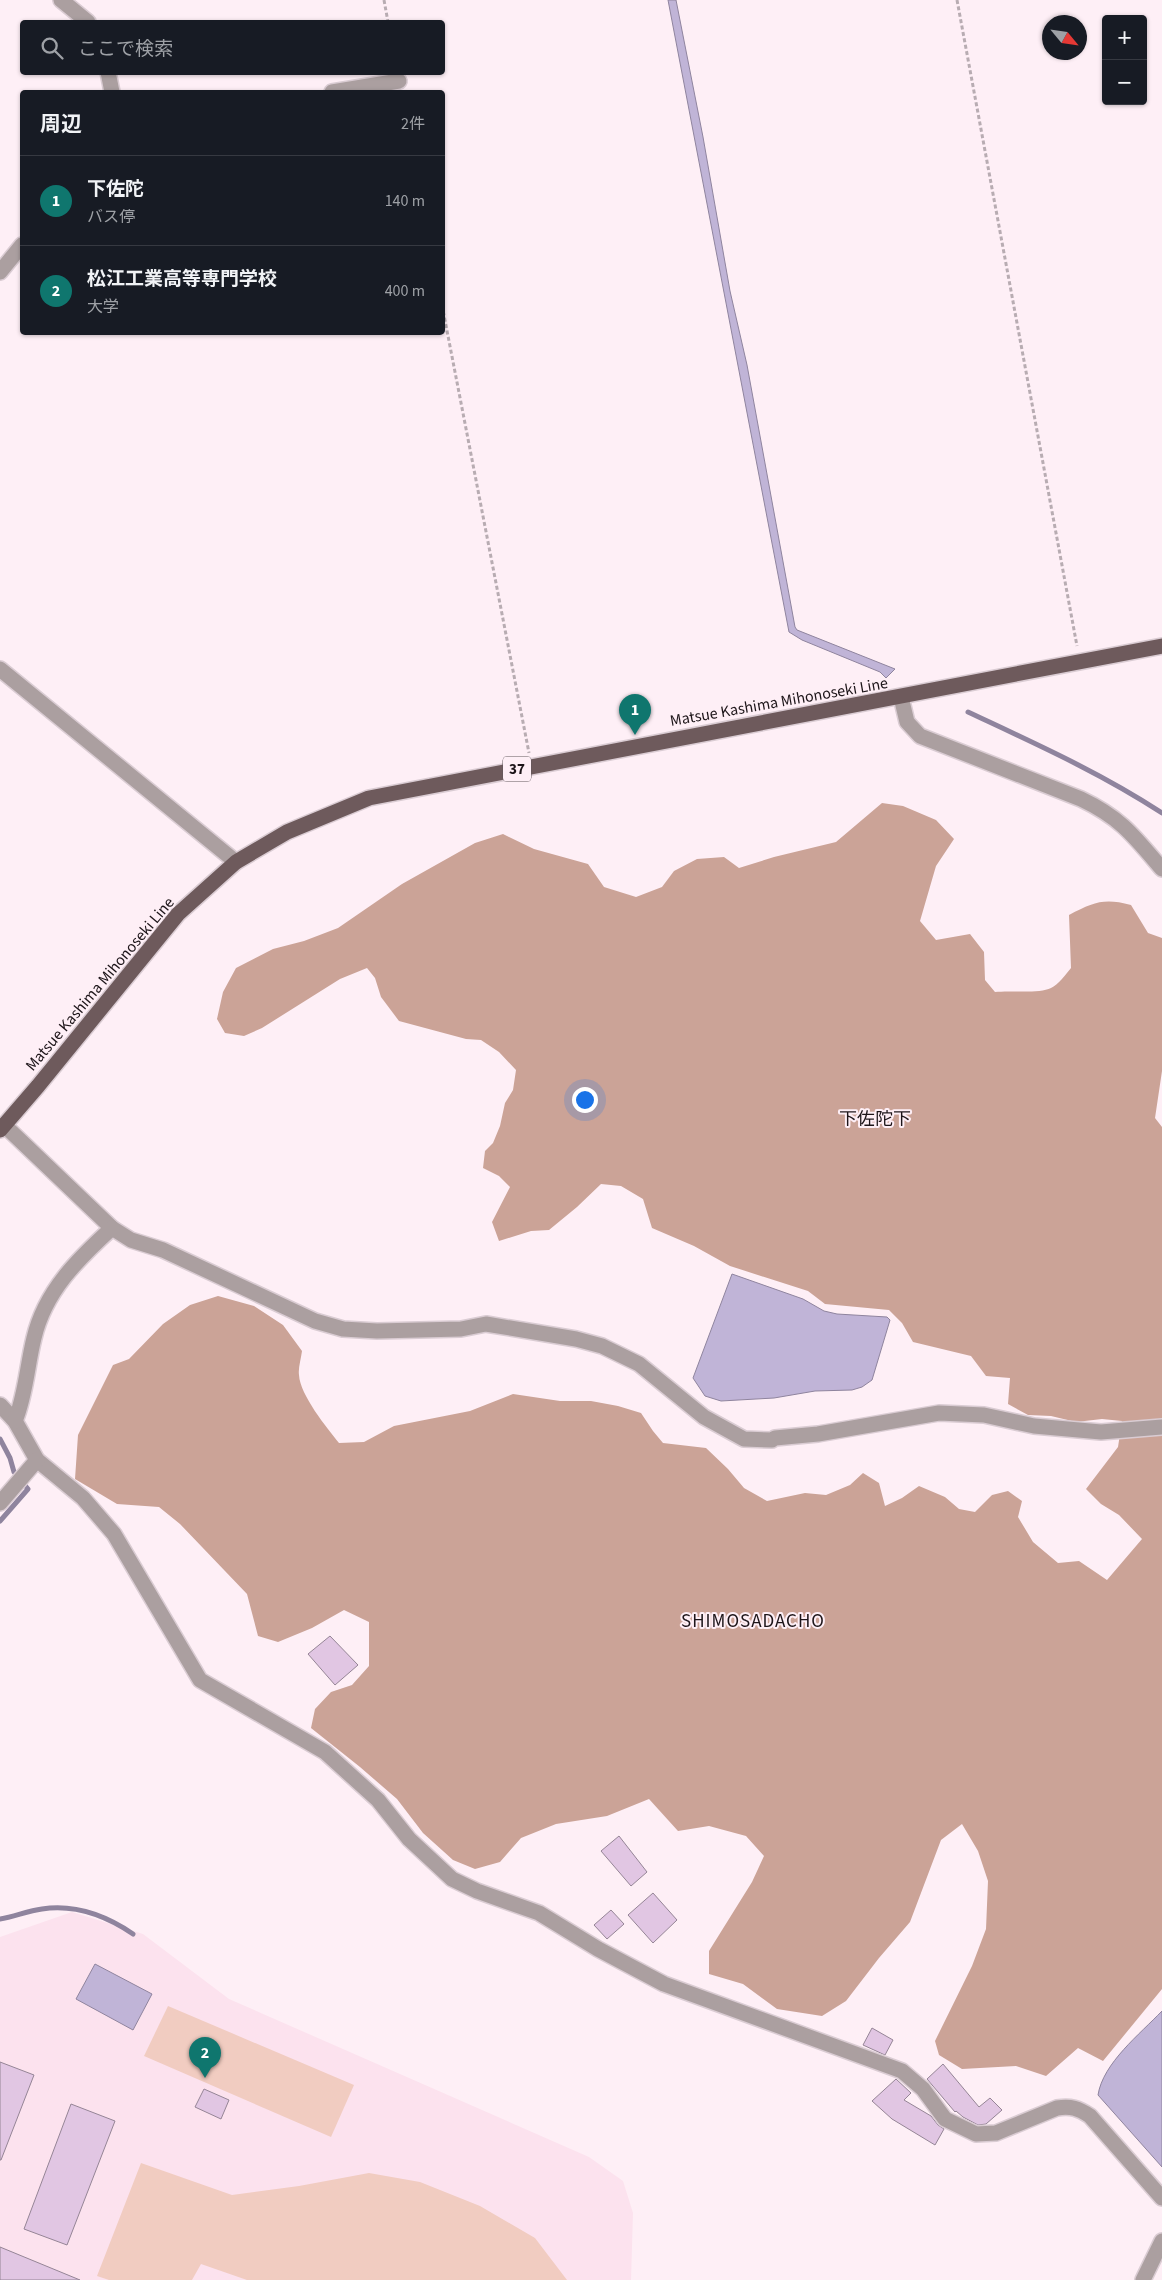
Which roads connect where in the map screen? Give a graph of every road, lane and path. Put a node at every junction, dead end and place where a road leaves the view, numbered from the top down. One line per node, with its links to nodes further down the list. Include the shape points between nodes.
1 (61, 0): 4 (street)
2 (384, 0): 5 (path)
3 (957, 0): 14 (path)
4 (86, 20)
5 (388, 20)
6 (109, 75): 8 (street)
7 (399, 81): 9 (street)
8 (112, 90)
9 (344, 90)
10 (20, 247): 11 (street)
11 (0, 272)
12 (445, 321): 17 (path)
13 (1162, 646): 14 (main road, Matsue Kashima Mihonoseki Line / 37)
14 (1080, 661): 16 (main road, Matsue Kashima Mihonoseki Line / 37)
15 (0, 669): 18 (street)
16 (901, 697): 17 (main road, Matsue Kashima Mihonoseki Line / 37); 19 (street, via 907,722 920,736 1103,809 1129,829)
17 (531, 766): 18 (main road, Matsue Kashima Mihonoseki Line / 37, via 369,798 287,832)
18 (236, 862): 20 (main road, Matsue Kashima Mihonoseki Line / 37, via 178,914)
19 (1162, 869)
20 (2, 1127): 21 (street)
21 (112, 1228): 23 (street, via 65,1275 47,1302 34,1337 21,1406); 24 (street, via 130,1240 163,1250 315,1321 343,1329 460,1329 486,1324 602,1346 639,1364 704,1417 744,1439 772,1440 818,1434 938,1413 984,1415 1034,1426 1101,1432)
22 (0, 1405): 23 (street)
23 (15, 1421): 25 (street)
24 (1162, 1427)
25 (36, 1460): 26 (street); 27 (street, via 83,1498 114,1534 200,1680 325,1752 378,1800 409,1839 452,1879 539,1913 664,1984 902,2071 923,2089 945,2119 976,2134 996,2133 1057,2108 1079,2109 1090,2116)
26 (0, 1503)
27 (1162, 2198)
28 (1162, 2241): 29 (street)
29 (1143, 2280)

